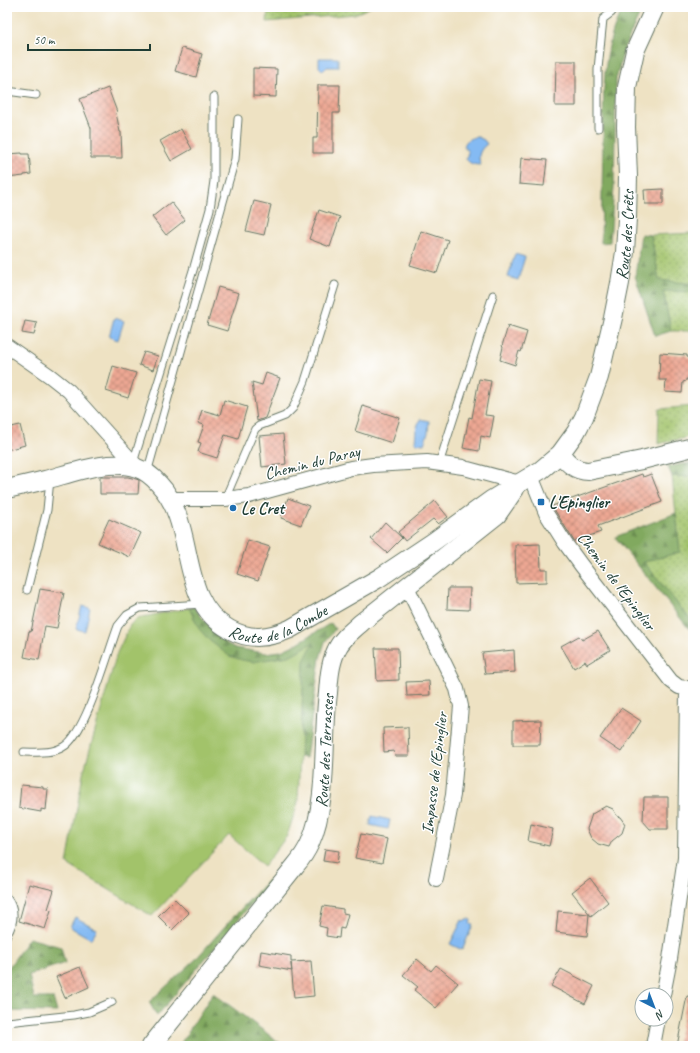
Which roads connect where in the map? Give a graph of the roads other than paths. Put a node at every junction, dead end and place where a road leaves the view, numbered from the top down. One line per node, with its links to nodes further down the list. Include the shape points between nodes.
1 (616, 7): 7 (lane, via 603,19 598,69)
2 (655, 7): 12 (street, Route des Crêts, via 635,51 627,87 628,176 625,252 613,318 598,378 584,417)
3 (7, 91): 4 (lane)
4 (36, 95)
5 (214, 97): 14 (lane, via 214,181 210,209)
6 (238, 119): 14 (lane, via 236,159)
7 (598, 128)
8 (335, 285): 19 (lane, via 307,374 293,408 284,416 255,429)
9 (493, 295): 13 (lane)
10 (7, 346): 14 (street, via 69,391)
11 (693, 447): 12 (street, via 588,471 574,468)
12 (560, 454): 16 (street, Route de la Combe)
13 (438, 464): 16 (street, Chemin du Paray); 19 (street, Chemin du Paray, via 406,463 351,468 249,496)
14 (139, 468): 15 (street, via 116,464); 18 (street, Route de la Combe, via 164,489)
15 (50, 479): 17 (street); 21 (lane, via 47,510)
16 (525, 480): 20 (street, Route des Terrasses, via 496,515); 22 (street, Route de la Combe, via 491,500 379,578 279,634 260,637 241,635 223,626); 23 (street, Chemin de l'Epinglier, via 580,565 662,669 679,687)
17 (7, 489)
18 (170, 499): 19 (street, Chemin du Paray); 22 (street, Route de la Combe, via 183,530 194,583)
19 (225, 499)
20 (407, 587): 25 (street, Impasse de l'Epinglier, via 458,690 461,706 453,794); 32 (street, Route des Terrasses, via 349,633 336,651 327,701 320,806 313,835 304,853)
21 (27, 590)
22 (202, 604): 24 (lane, via 140,608 127,615 118,626 90,706 71,740 64,747 54,751)
23 (690, 689): 28 (street, via 685,858)
24 (24, 752)
25 (436, 879)
26 (7, 898): 27 (lane, via 14,913)
27 (7, 935)
28 (665, 987)
29 (112, 1002): 30 (lane, via 82,1014)
30 (7, 1022)
31 (656, 1027): 33 (street)
32 (151, 1046)
33 (652, 1046)

